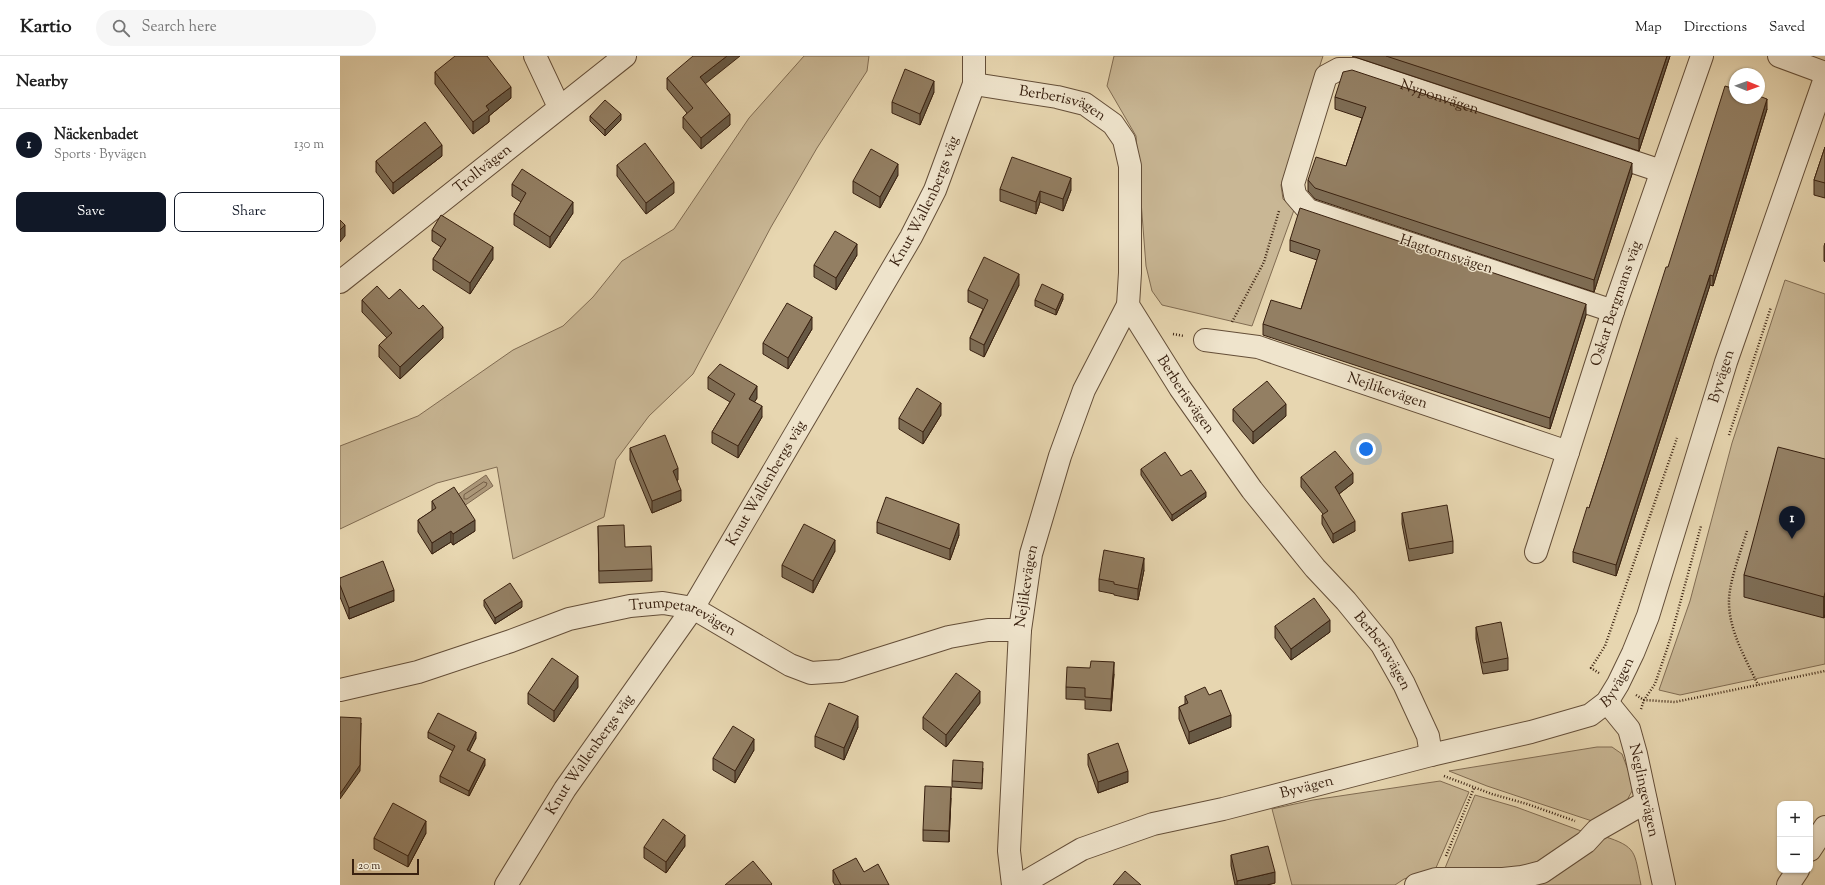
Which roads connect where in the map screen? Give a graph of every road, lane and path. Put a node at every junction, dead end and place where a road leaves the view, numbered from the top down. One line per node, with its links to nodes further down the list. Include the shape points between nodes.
1 (535, 56): 9 (street)
2 (625, 56): 9 (street, Trollvägen)
3 (974, 56): 8 (street, Knut Wallenbergs väg)
4 (1702, 56): 10 (street, Oskar Bergmans väg)
5 (1779, 56): 6 (street)
6 (1825, 73)
7 (1825, 78): 28 (street, Byvägen, via 1726,362 1648,616 1633,653)
8 (974, 84): 14 (street, Berberisvägen, via 1085,104 1113,124 1124,140 1130,166); 22 (street, Knut Wallenbergs väg, via 935,190 910,237)
9 (559, 107): 12 (street, Trollvägen)
10 (1661, 171): 11 (street, Nyponvägen, via 1354,69 1339,69 1326,76); 15 (street, Oskar Bergmans väg)
11 (1294, 190): 15 (street, Hagtornsvägen, via 1308,210); 16 (path, via 1278,212 1264,262)
12 (340, 282)
13 (1772, 304): 17 (path)
14 (1128, 305): 23 (street, Nejlikevägen, via 1084,390 1060,456 1031,554); 30 (street, Berberisvägen, via 1180,388 1252,490 1314,568 1346,601 1382,645 1404,684 1428,736)
15 (1613, 310): 18 (street, Oskar Bergmans väg)
16 (1213, 341): 18 (street, Nejlikevägen, via 1258,347)
17 (1729, 436)
18 (1568, 452): 21 (street, Oskar Bergmans väg)
19 (1703, 518): 27 (path, via 1670,640 1655,684)
20 (1747, 531): 25 (path, via 1729,603 1735,636)
21 (1536, 552)
22 (693, 608): 23 (street, Trumpetarevägen, via 790,665 811,673 841,671 949,637 988,630); 26 (street, Trumpetarevägen, via 663,603 630,606 569,619 418,672); 38 (street, Knut Wallenbergs väg, via 565,789)
23 (1020, 630): 39 (street, Nejlikevägen, via 1009,851)
24 (1825, 672): 25 (path)
25 (1758, 685): 27 (path, via 1675,702)
26 (340, 690)
27 (1644, 700): 29 (path)
28 (1607, 702): 30 (street, Byvägen, via 1590,715 1561,725); 32 (street, Neglingevägen, via 1629,729)
29 (1641, 711)
30 (1431, 755): 31 (path, via 1432,772); 40 (street, Byvägen, via 1223,809 1153,824 1082,849)
31 (1474, 788): 34 (path); 37 (path)
32 (1646, 802): 34 (street); 41 (street, Neglingevägen)
33 (1825, 827): 35 (street)
34 (1597, 830): 37 (street, via 1586,842 1542,872 1503,880)
35 (1813, 845)
36 (1796, 873): 42 (street)
37 (1426, 882)
38 (506, 885)
39 (1013, 885)
40 (1020, 885)
41 (1664, 885)
42 (1788, 885)

